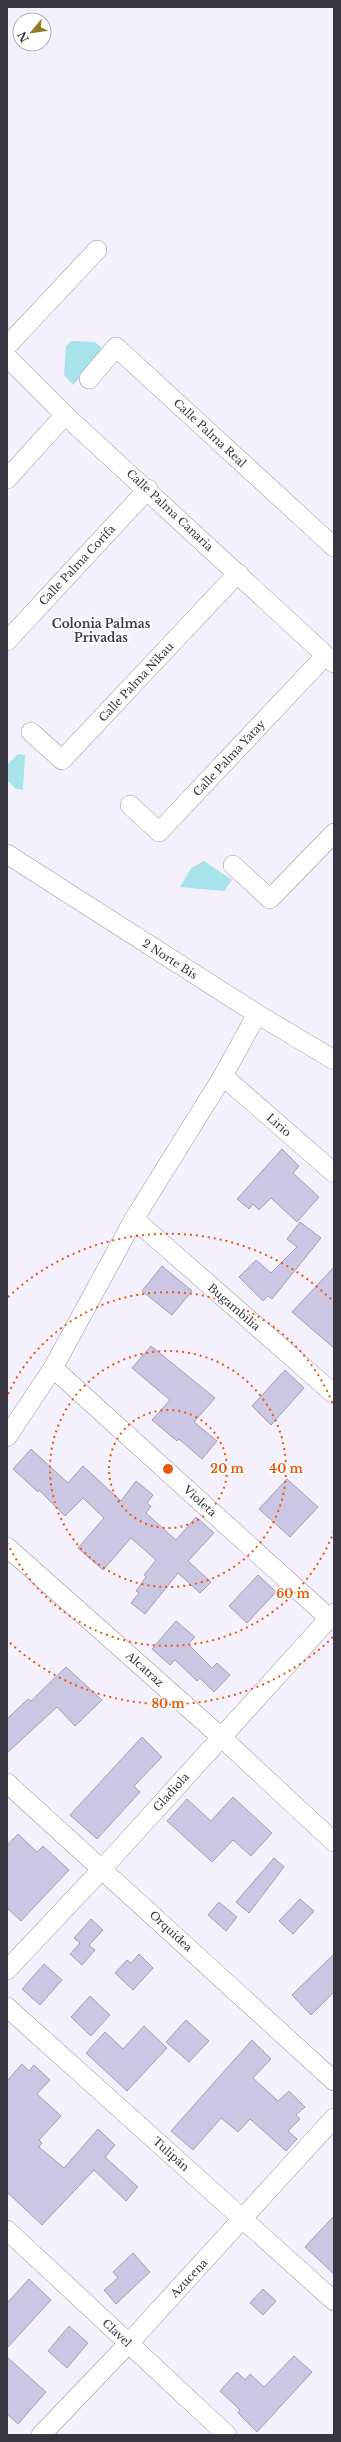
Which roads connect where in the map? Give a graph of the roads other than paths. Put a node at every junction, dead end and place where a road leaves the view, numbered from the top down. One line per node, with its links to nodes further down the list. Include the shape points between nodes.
1 (97, 250): 2 (street)
2 (7, 346)
3 (7, 357): 5 (street, Calle Palma Canaria)
4 (89, 379): 8 (street, Calle Palma Real, via 116,347)
5 (66, 415): 6 (street); 7 (street, Calle Palma Canaria)
6 (7, 479)
7 (148, 489): 9 (street, Calle Palma Canaria); 10 (street, Calle Palma Corifa)
8 (334, 547)
9 (238, 573): 11 (street, Calle Palma Canaria); 12 (street, Calle Palma Nikau, via 62,760)
10 (7, 641)
11 (330, 659): 13 (street, Calle Palma Yatay, via 159,832)
12 (31, 732)
13 (130, 805)
14 (334, 833): 16 (street, via 270,899)
15 (7, 854): 17 (street, 2 Norte Bis)
16 (233, 865)
17 (257, 1014): 18 (street, 2 Norte Bis); 19 (street)
18 (334, 1060)
19 (224, 1076): 20 (street, Lirio); 21 (street)
20 (334, 1173)
21 (134, 1219): 22 (street); 23 (street, Bugambilia)
22 (53, 1368): 24 (street); 26 (street, Violeta)
23 (334, 1394)
24 (7, 1437)
25 (7, 1547): 27 (street, Alcatraz)
26 (332, 1616): 27 (street, Gladiola)
27 (221, 1737): 29 (street, Alcatraz); 30 (street, Gladiola)
28 (7, 1783): 30 (street, Orquidea)
29 (334, 1842)
30 (103, 1868): 31 (street, Gladiola); 33 (street, Orquidea)
31 (7, 1970)
32 (7, 2007): 35 (street, Tulipán)
33 (334, 2081)
34 (334, 2118): 35 (street, Azucena)
35 (244, 2219): 37 (street, Tulipán); 38 (street, Azucena)
36 (7, 2230): 38 (street, Clavel)
37 (334, 2301)
38 (128, 2344): 39 (street, Azucena); 40 (street, Clavel)
39 (41, 2435)
40 (227, 2435)

